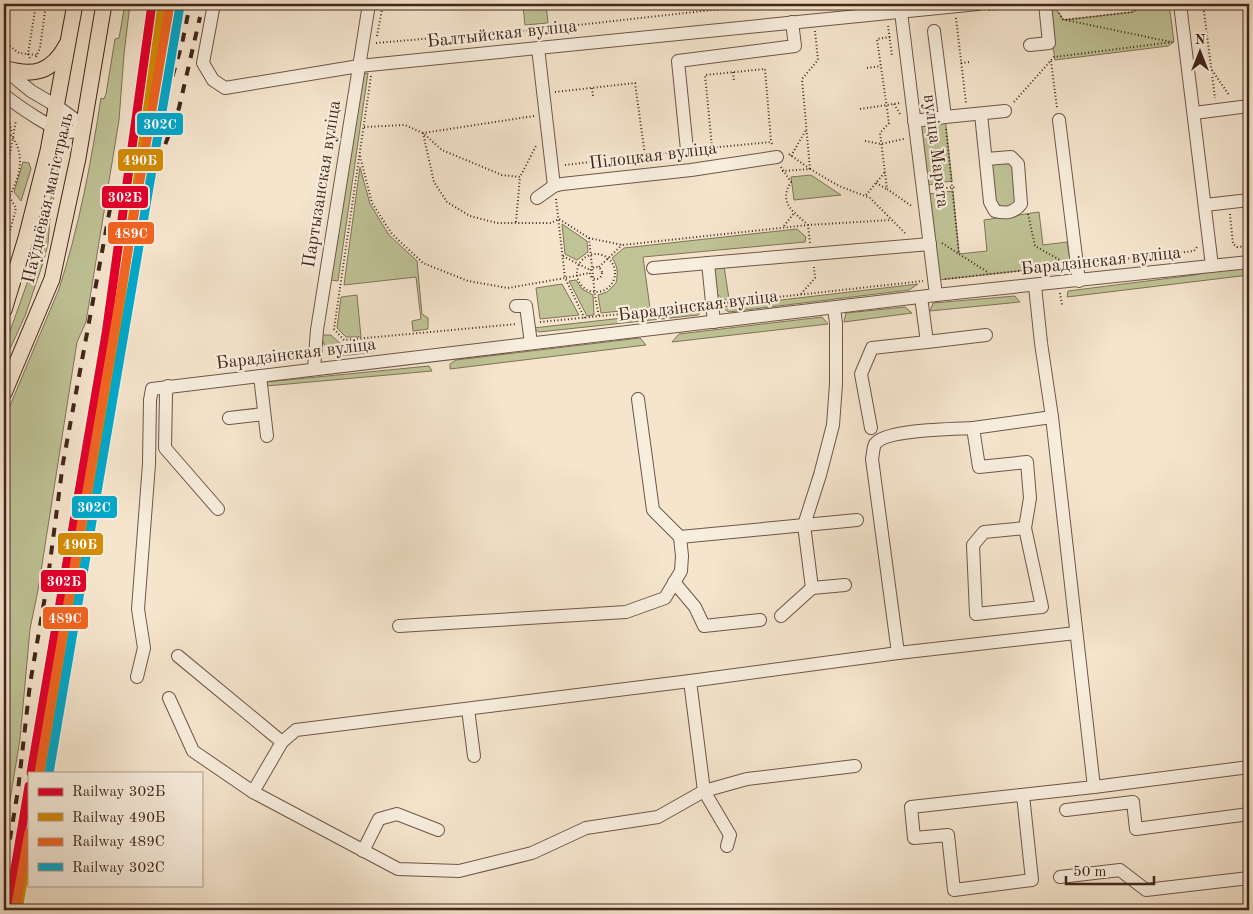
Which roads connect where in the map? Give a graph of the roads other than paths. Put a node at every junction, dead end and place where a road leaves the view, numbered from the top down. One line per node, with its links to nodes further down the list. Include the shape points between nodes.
1 (75, 4): 11 (main road, Паўднёвая магістраль)
2 (104, 4): 25 (main road, Паўднёвая магістраль)
3 (214, 4): 14 (street, Балтыйская вуліца, via 203,63 213,80 226,88)
4 (369, 4): 14 (street, Партызанская вуліца)
5 (978, 4): 8 (street, Балтыйская вуліца)
6 (1045, 4): 12 (street, via 1049,43)
7 (1175, 7): 20 (street)
8 (901, 12): 9 (street, Балтыйская вуліца); 24 (street, вуліца Марата)
9 (792, 22): 13 (street, Балтыйская вуліца); 27 (street, via 795,46 678,62)
10 (934, 31): 22 (street)
11 (70, 35): 15 (main road, via 60,55 37,72); 17 (main road, Паўднёвая магістраль)
12 (1030, 45)
13 (538, 48): 14 (street, Балтыйская вуліца); 30 (street)
14 (359, 66): 50 (street, Партызанская вуліца, via 317,330)
15 (4, 68): 17 (street, via 31,91)
16 (4, 94): 26 (street)
17 (58, 106): 25 (street); 26 (main road, Паўднёвая магістраль)
18 (1243, 107): 20 (street)
19 (1005, 111): 21 (street)
20 (1194, 113): 33 (street)
21 (981, 114): 22 (street); 29 (street)
22 (945, 117): 24 (street)
23 (1059, 120): 39 (street)
24 (914, 121): 34 (street, вуліца Марата)
25 (84, 126): 26 (street, via 73,132); 53 (main road, Паўднёвая магістраль, via 52,279)
26 (54, 127): 45 (main road, Паўднёвая магістраль)
27 (688, 150)
28 (781, 154): 30 (street, Пілоцкая вуліца)
29 (986, 159): 29 (street, via 990,202 995,211 1010,213 1016,210 1021,204 1018,164 1011,157)
30 (554, 186): 31 (street, Пілоцкая вуліца)
31 (537, 198)
32 (1249, 200): 33 (street)
33 (1205, 205): 37 (street)
34 (929, 241): 36 (street); 41 (street, вуліца Марата)
35 (1249, 262): 37 (street, Барадзінская вуліца)
36 (708, 263): 38 (street); 46 (street)
37 (1212, 266): 39 (street, Барадзінская вуліца)
38 (653, 268)
39 (1079, 281): 40 (street, Барадзінская вуліца)
40 (1035, 286): 41 (street, Барадзінская вуліца); 56 (street)
41 (936, 295): 42 (street, Барадзінская вуліца)
42 (921, 297): 44 (street, Барадзінская вуліца); 48 (street)
43 (516, 306): 49 (street, via 526,306)
44 (834, 308): 46 (street, Барадзінская вуліца); 63 (street, via 836,384 833,425)
45 (4, 310)
46 (714, 322): 49 (street, Барадзінская вуліца)
47 (986, 335): 48 (street)
48 (926, 342): 58 (street, via 872,348 861,374)
49 (531, 343): 50 (street, Барадзінская вуліца)
50 (314, 369): 51 (street, Барадзінская вуліца)
51 (260, 376): 52 (street, Барадзінская вуліца); 55 (street)
52 (168, 386): 61 (street, via 165,448); 75 (street, Барадзінская вуліца, via 152,388 150,400 149,464 138,610 144,648)
53 (4, 393)
54 (638, 399): 65 (street, via 653,510)
55 (264, 414): 57 (street); 60 (street)
56 (1052, 417): 59 (street); 72 (street)
57 (229, 418)
58 (871, 428)
59 (973, 428): 64 (street, via 979,467 1027,462 1030,498); 73 (street, via 898,433 875,444 872,459)
60 (267, 436)
61 (218, 509)
62 (857, 520): 63 (street)
63 (804, 525): 65 (street); 68 (street)
64 (1025, 528): 64 (street, via 1042,607 976,614 974,546 984,532)
65 (680, 538): 66 (street, via 681,571)
66 (674, 582): 70 (street, via 695,607 704,626); 71 (street, via 664,598 626,612)
67 (845, 585): 68 (street)
68 (812, 588): 69 (street)
69 (781, 616)
70 (760, 620)
71 (399, 626)
72 (1076, 633): 73 (street); 84 (street)
73 (898, 652): 76 (street)
74 (178, 656): 79 (street)
75 (136, 677)
76 (690, 681): 78 (street); 85 (street)
77 (169, 698): 86 (street, via 193,751)
78 (468, 708): 79 (street, via 296,730); 80 (street)
79 (282, 742): 86 (street)
80 (474, 756)
81 (854, 766): 85 (street, via 747,779)
82 (1249, 767): 83 (street)
83 (1131, 782): 84 (street); 88 (street)
84 (1094, 787): 87 (street)
85 (704, 791): 92 (street, via 730,835); 93 (street, via 658,817 586,828 532,853 459,871 398,869)
86 (253, 792): 93 (street)
87 (1023, 796): 87 (street, via 911,807 914,838 948,835 954,890 1032,880)
88 (1133, 802): 89 (street); 90 (street, via 1136,829)
89 (1066, 810)
90 (1249, 814)
91 (438, 830): 93 (street, via 397,814 380,819)
92 (727, 846)
93 (363, 851)
94 (1060, 877): 95 (street, via 1120,870 1146,890)
95 (1249, 878)

